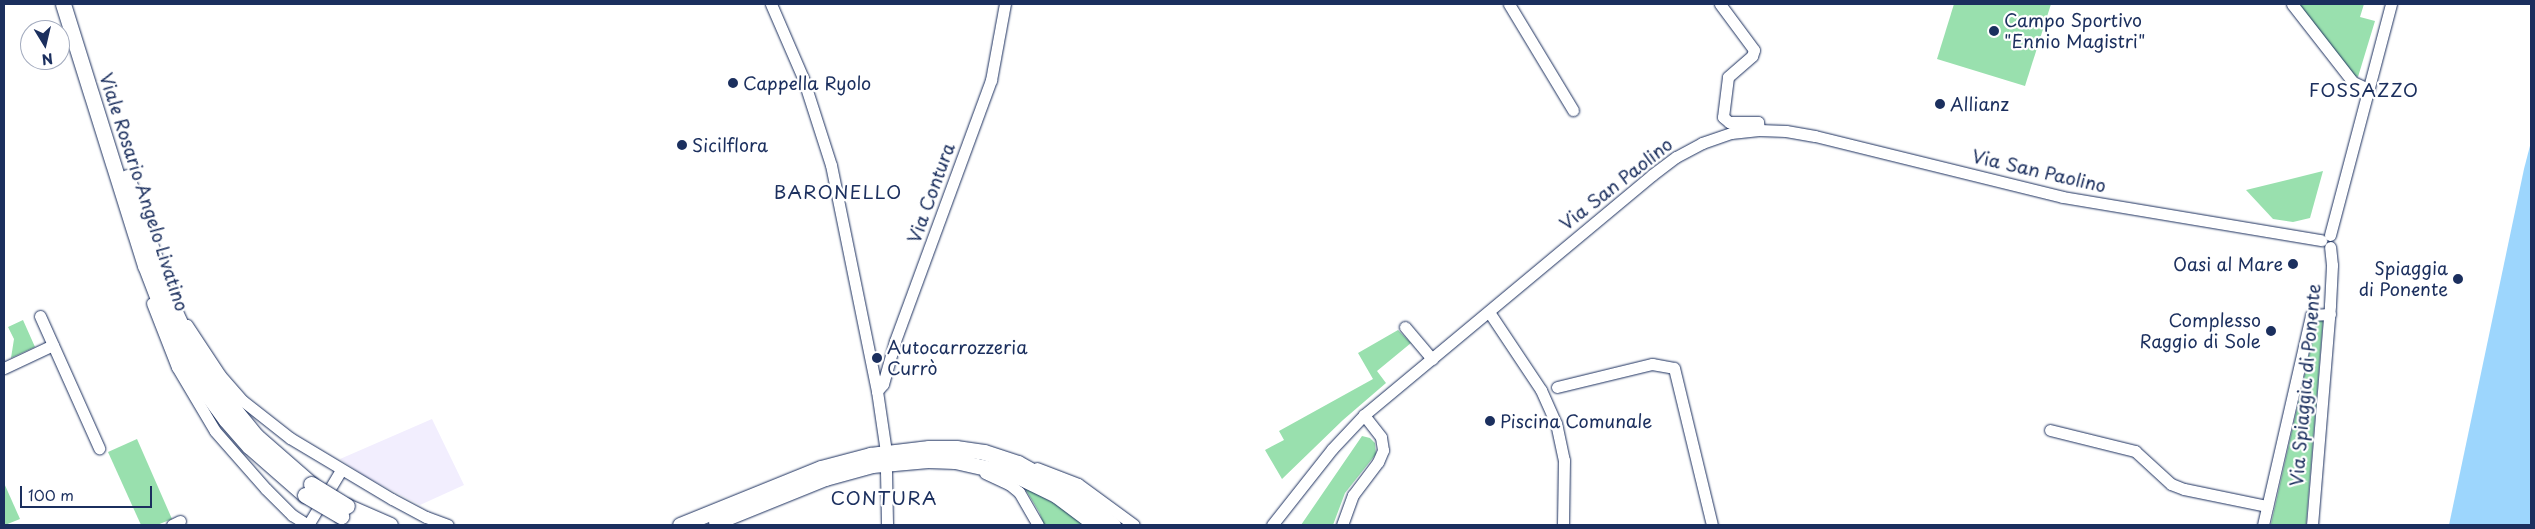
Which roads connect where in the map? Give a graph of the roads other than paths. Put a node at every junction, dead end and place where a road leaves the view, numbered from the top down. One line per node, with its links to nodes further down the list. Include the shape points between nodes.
1 (63, 4): 12 (main road, Viale Rosario Angelo Livatino)
2 (73, 4): 14 (main road, Viale Rosario Angelo Livatino)
3 (771, 4): 23 (street, via 803,78 823,137)
4 (1005, 4): 23 (street, Via Contura, via 991,80 895,341 883,384)
5 (1509, 4): 10 (street)
6 (1720, 4): 11 (street, via 1754,50 1752,56 1728,78 1723,117 1729,122 1758,122)
7 (2292, 4): 9 (street, via 2353,82)
8 (2391, 4): 9 (street, Via Spiaggia di Ponente)
9 (2368, 89): 13 (street, Via Spiaggia di Ponente)
10 (1572, 110)
11 (1759, 130): 13 (street, Via San Paolino, via 1815,136 2064,197); 15 (street, Via San Paolino, via 1732,133 1702,143 1676,157)
12 (121, 190): 32 (main road, Viale Rosario Angelo Livatino, via 158,304 186,361 226,420 249,446); 35 (street, via 139,267 176,367 215,431 239,461 292,515)
13 (2327, 241): 16 (street, Via Spiaggia di Ponente, via 2332,265)
14 (156, 261): 30 (street, via 187,324 220,375 243,400 290,438); 32 (main road, Viale Rosario Angelo Livatino, via 181,328 212,382 256,436)
15 (1489, 312): 20 (street, Via San Paolino); 48 (street, via 1541,390 1556,423 1564,460)
16 (2330, 314): 33 (street, via 2311,315); 51 (street, Via Spiaggia di Ponente)
17 (40, 316): 19 (street)
18 (1405, 327): 20 (street)
19 (53, 345): 21 (street); 27 (street)
20 (1432, 359): 24 (street, Via San Paolino)
21 (4, 368)
22 (1557, 387): 49 (street, via 1652,364 1674,368)
23 (877, 391): 26 (street)
24 (1364, 415): 46 (street, Via San Paolino, via 1332,449); 47 (street, via 1381,437 1383,450 1353,495)
25 (2050, 430): 33 (street, via 2135,451 2171,484 2184,489)
26 (885, 445)
27 (99, 448)
28 (955, 461): 40 (main road, via 901,461 854,469); 42 (street, via 1009,484 1024,499); 43 (main road, via 1013,474 1056,495)
29 (1018, 463): 39 (main road, via 984,452 956,448 900,450 870,455 821,468); 44 (main road, via 1072,493); 45 (street, via 1078,484)
30 (341, 470): 35 (street); 38 (street, via 426,517)
31 (886, 471): 41 (street)
32 (308, 489): 34 (main road, bridge)
33 (2267, 506): 50 (street)
34 (344, 511): 36 (main road); 37 (main road)
35 (308, 525)
36 (362, 525)
37 (390, 525)
38 (448, 525)
39 (680, 525)
40 (708, 525)
41 (887, 525)
42 (1038, 525)
43 (1096, 525)
44 (1113, 525)
45 (1134, 525)
46 (1272, 525)
47 (1342, 525)
48 (1563, 525)
49 (1712, 525)
50 (2262, 525)
51 (2312, 525)

